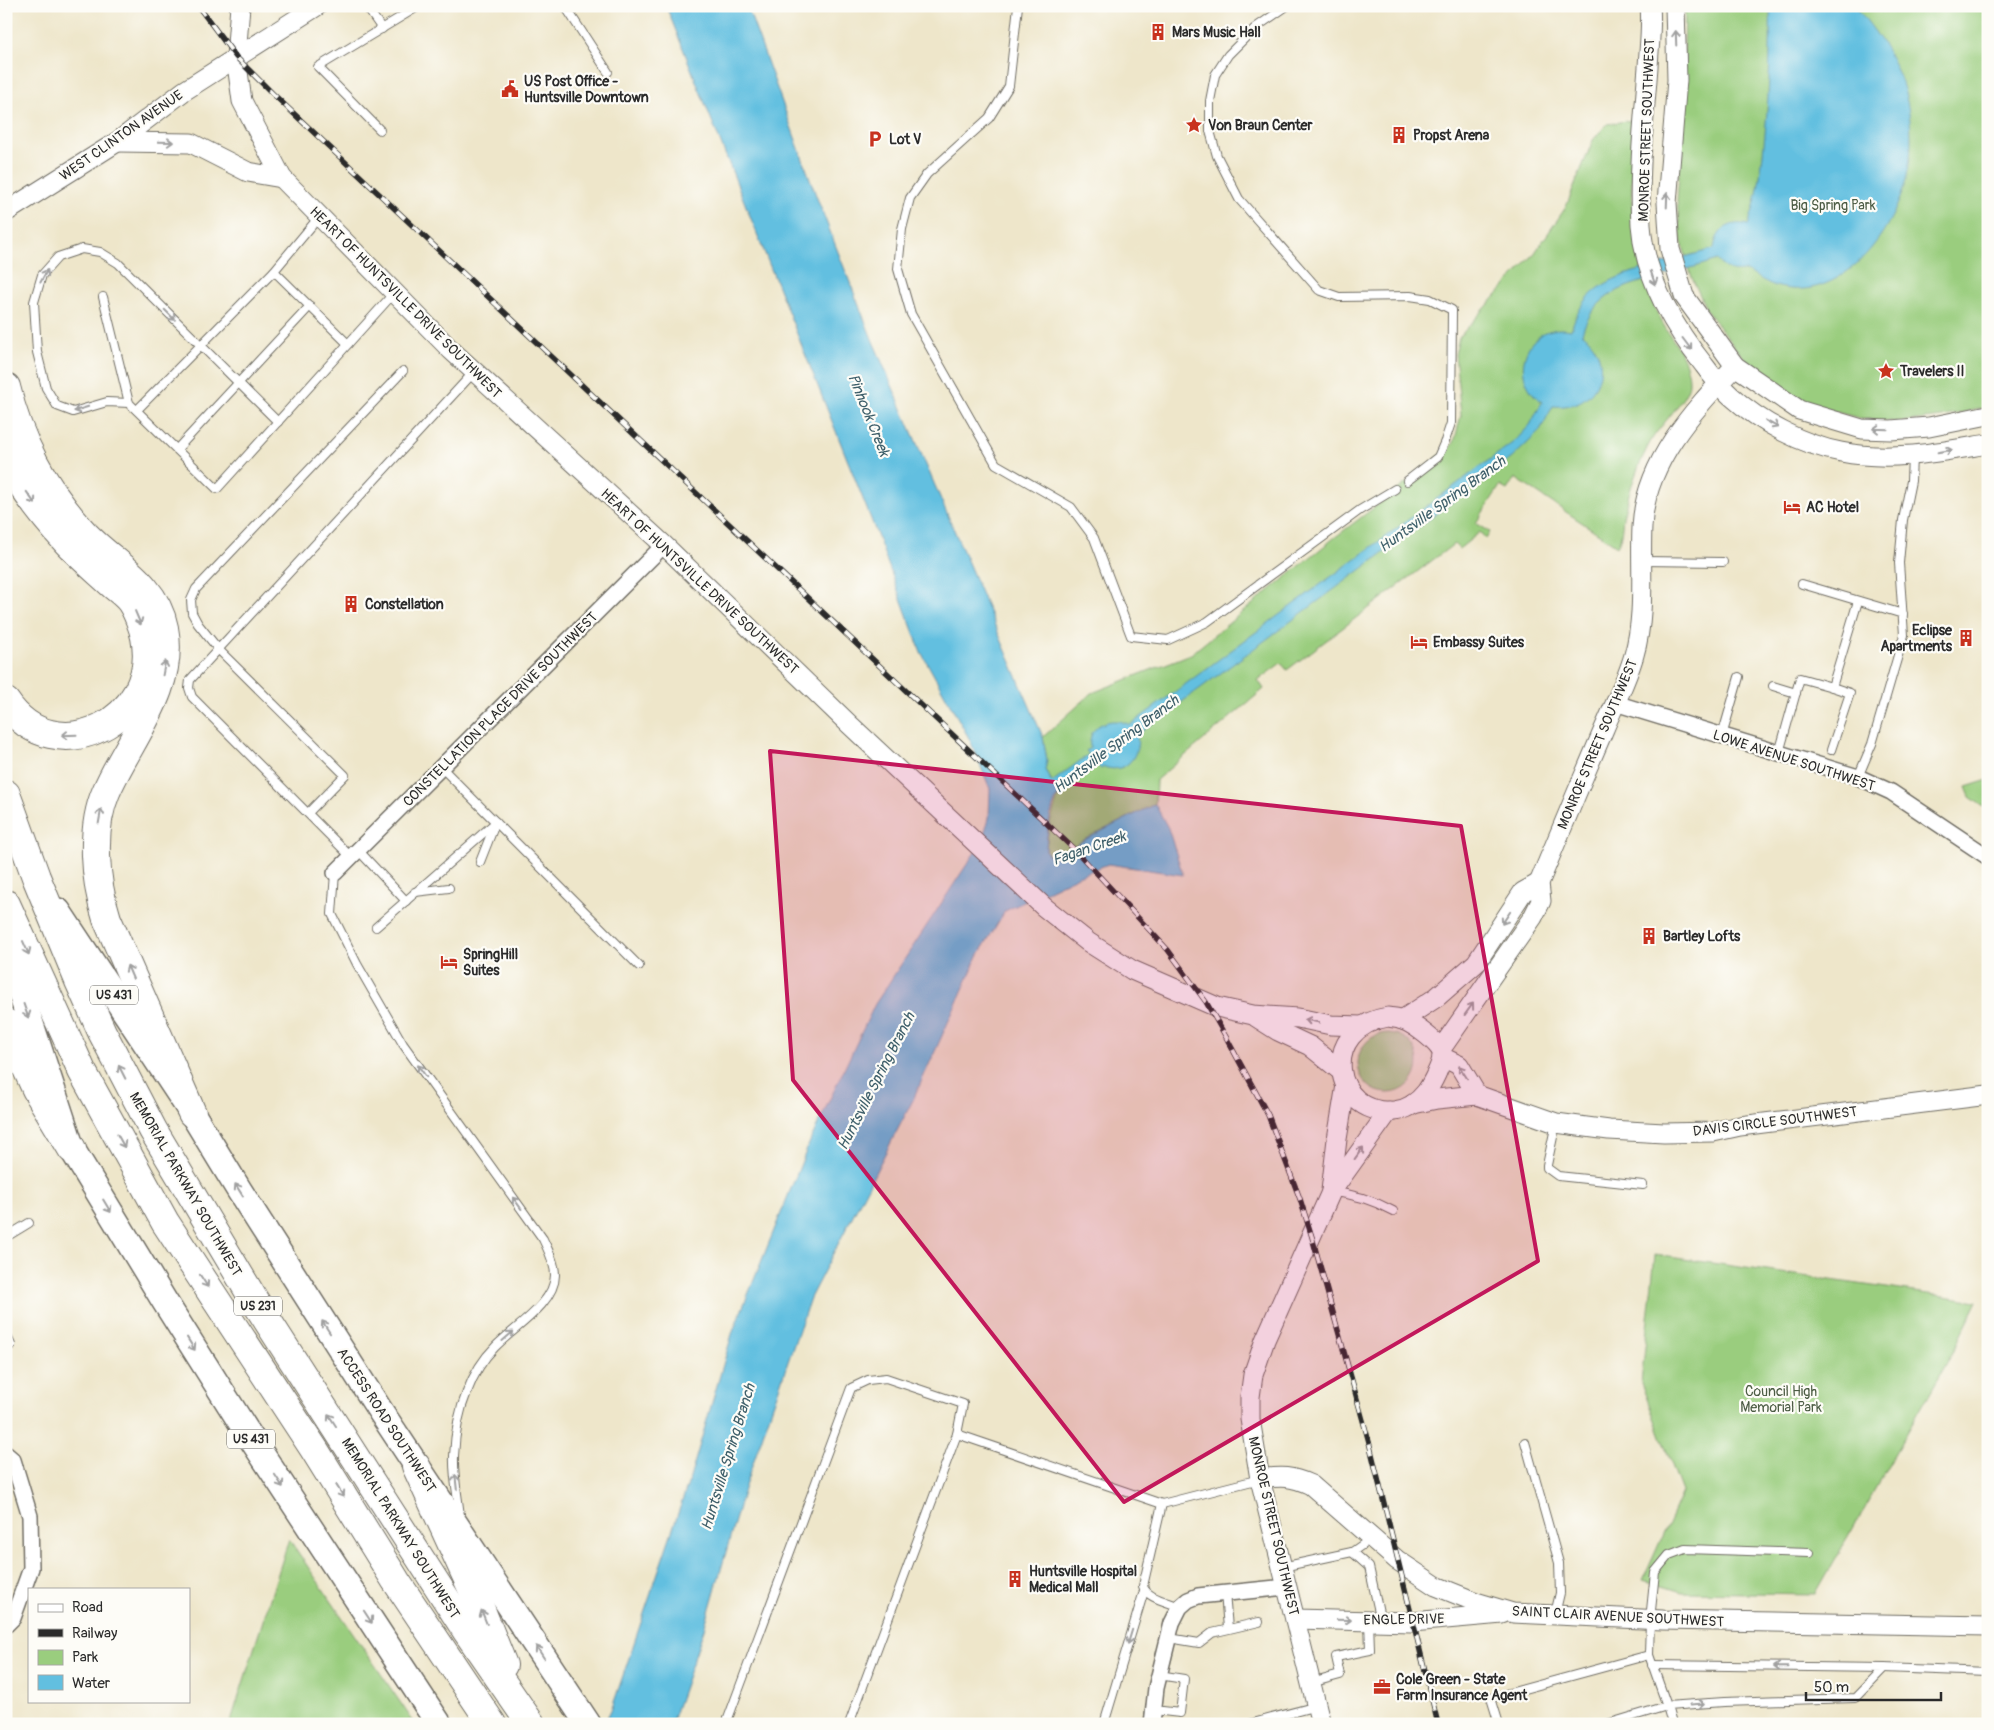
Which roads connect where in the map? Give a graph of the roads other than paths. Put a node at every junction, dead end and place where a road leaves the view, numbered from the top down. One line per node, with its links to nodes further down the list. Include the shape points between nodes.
1 (240, 6): 11 (street, HEART OF HUNTSVILLE DRIVE SOUTHWEST)
2 (317, 6): 11 (street, WEST CLINTON AVENUE)
3 (366, 6): 10 (lane)
4 (418, 6): 10 (lane)
5 (566, 6): 12 (lane)
6 (1018, 6): 39 (lane, via 1009,86 989,118 927,174 910,198 902,229 898,270 911,314 996,464 1071,507 1094,538 1131,636 1168,640 1207,622 1360,510)
7 (1287, 6): 38 (lane, via 1255,28 1228,55 1216,75 1210,101 1210,130 1217,156 1239,199 1318,290 1339,297 1410,296 1430,299 1452,310 1450,424 1438,457)
8 (1650, 6): 28 (street, MONROE STREET SOUTHWEST, one-way to 28, via 1641,196 1646,253 1662,302 1684,339)
9 (1675, 6): 24 (street, MONROE STREET SOUTHWEST, one-way to 9, via 1684,296 1670,249 1667,204 1677,80)
10 (382, 28): 13 (lane, via 318,67)
11 (236, 57): 14 (street, WEST CLINTON AVENUE, via 184,91); 15 (street, HEART OF HUNTSVILLE DRIVE SOUTHWEST, via 242,101)
12 (608, 72)
13 (380, 130)
14 (117, 142): 15 (street, one-way to 15, via 191,143 248,172); 16 (street, WEST CLINTON AVENUE)
15 (282, 178): 17 (street, HEART OF HUNTSVILLE DRIVE SOUTHWEST)
16 (6, 212)
17 (319, 217): 18 (lane); 19 (street, HEART OF HUNTSVILLE DRIVE SOUTHWEST)
18 (274, 271): 21 (lane); 23 (lane)
19 (395, 291): 22 (lane); 26 (street, HEART OF HUNTSVILLE DRIVE SOUTHWEST)
20 (103, 297): 30 (lane)
21 (310, 306): 22 (lane); 27 (lane)
22 (348, 344): 33 (lane)
23 (200, 345): 27 (lane); 30 (lane, one-way to 23, via 107,402 73,412 57,406 46,388 37,352 34,302 42,275 58,257 82,249 100,252 118,263); 31 (lane)
24 (1740, 370): 28 (street, MONROE STREET SOUTHWEST); 32 (street, one-way to 24, via 1929,427 1862,429 1799,410)
25 (403, 371): 46 (lane, via 196,589 190,600 192,613)
26 (474, 372): 40 (street, HEART OF HUNTSVILLE DRIVE SOUTHWEST); 46 (lane)
27 (240, 383): 33 (lane); 35 (lane)
28 (1719, 384): 37 (street, one-way to 37, via 1731,397 1762,419 1808,442 1856,455); 41 (street, MONROE STREET SOUTHWEST, via 1679,431 1662,458 1646,499)
29 (6, 387): 84 (highway, one-way to 29, via 107,919 96,870 105,794 161,683 166,655 164,628 148,590 82,531 44,480 17,424)
30 (129, 402): 31 (lane)
31 (137, 410): 35 (lane)
32 (1988, 415)
33 (278, 422): 35 (lane, via 217,489)
34 (1988, 444): 37 (street, one-way to 34)
35 (177, 449)
36 (6, 456): 51 (highway, one-way to 51, via 41,513 131,602 145,635 147,649 144,676 132,702 100,728 75,736 52,735 31,727)
37 (1912, 456): 45 (lane, via 1899,563)
38 (1406, 481)
39 (1396, 489)
40 (664, 545): 56 (street, CONSTELLATION PLACE DRIVE SOUTHWEST); 74 (street, HEART OF HUNTSVILLE DRIVE SOUTHWEST, via 1044,907 1088,942 1132,970 1206,1002)
41 (1642, 561): 42 (lane); 52 (street, MONROE STREET SOUTHWEST, via 1641,604 1634,656)
42 (1723, 562)
43 (1802, 584): 44 (lane)
44 (1858, 601): 45 (lane); 49 (lane)
45 (1903, 614): 57 (lane, via 1904,635 1872,744)
46 (219, 650): 59 (lane, via 190,680 192,697); 59 (lane, via 345,775)
47 (1739, 677): 53 (lane)
48 (1773, 686): 50 (lane)
49 (1832, 687): 50 (lane, via 1800,678); 54 (lane, via 1850,693)
50 (1796, 693): 55 (lane)
51 (6, 702)
52 (1614, 703): 53 (street, LOWE AVENUE SOUTHWEST); 66 (street, MONROE STREET SOUTHWEST)
53 (1722, 736): 55 (street, LOWE AVENUE SOUTHWEST)
54 (1831, 750)
55 (1779, 753): 57 (street, LOWE AVENUE SOUTHWEST)
56 (441, 766): 60 (lane); 61 (street, CONSTELLATION PLACE DRIVE SOUTHWEST)
57 (1858, 777): 62 (street, LOWE AVENUE SOUTHWEST, via 1891,792)
58 (6, 794): 65 (highway, MEMORIAL PARKWAY SOUTHWEST / US 231)
59 (308, 813): 61 (lane)
60 (496, 822): 63 (lane); 68 (lane); 73 (lane)
61 (355, 853): 64 (street, CONSTELLATION PLACE DRIVE SOUTHWEST); 69 (lane)
62 (1988, 858)
63 (480, 862)
64 (335, 873): 100 (lane, one-way to 64, via 454,1456 467,1390 494,1347 528,1318 551,1292 555,1275 543,1239 403,1044 356,964 332,914)
65 (36, 877): 84 (highway, US 431); 127 (highway, MEMORIAL PARKWAY SOUTHWEST / US 231, one-way to 65, via 466,1630 180,1178 102,1032)
66 (1539, 883): 75 (street, one-way to 75, via 1523,892 1476,963 1437,997); 78 (street, MONROE STREET SOUTHWEST, one-way to 66, via 1533,917 1541,901)
67 (450, 888): 68 (lane)
68 (415, 892): 69 (lane)
69 (406, 901): 71 (lane)
70 (6, 904): 130 (highway, US 231, one-way to 130, via 82,1071 165,1222)
71 (376, 927)
72 (6, 948): 86 (highway, US 431, one-way to 86)
73 (639, 966)
74 (1253, 1015): 77 (street, HEART OF HUNTSVILLE DRIVE SOUTHWEST, one-way to 74); 79 (street, HEART OF HUNTSVILLE DRIVE SOUTHWEST, via 1310,1046)
75 (1402, 1020): 77 (street, via 1388,1017); 78 (street, via 1414,1026)
76 (6, 1023): 86 (highway, via 36,1088)
77 (1361, 1026): 79 (street, MONROE STREET SOUTHWEST, via 1345,1046 1341,1058)
78 (1442, 1053): 80 (street, one-way to 78, via 1459,1065); 82 (street, MONROE STREET SOUTHWEST, via 1428,1089)
79 (1344, 1078): 83 (street, via 1353,1096 1376,1110); 88 (street, MONROE STREET SOUTHWEST)
80 (1477, 1095): 82 (street); 85 (street, DAVIS CIRCLE SOUTHWEST)
81 (1988, 1095): 85 (street, DAVIS CIRCLE SOUTHWEST, via 1713,1132 1618,1131)
82 (1413, 1104): 83 (street)
83 (1389, 1111): 88 (street, MONROE STREET SOUTHWEST, one-way to 83)
84 (192, 1113): 97 (highway, ACCESS ROAD SOUTHWEST / US 431, one-way to 84)
85 (1556, 1124): 87 (lane, via 1547,1164 1552,1172 1558,1176)
86 (72, 1149): 129 (highway, US 431, one-way to 129, via 247,1432)
87 (1643, 1184)
88 (1331, 1192): 89 (lane, via 1362,1197); 98 (street, MONROE STREET SOUTHWEST, via 1265,1340 1253,1375 1250,1419)
89 (1393, 1211)
90 (29, 1223): 91 (lane)
91 (6, 1237)
92 (6, 1334): 93 (lane, via 11,1345)
93 (6, 1348)
94 (957, 1434): 99 (lane); 132 (lane, via 963,1404 886,1378 868,1380 851,1388); 133 (lane)
95 (1525, 1442): 110 (lane, via 1559,1563 1560,1593)
96 (6, 1454): 115 (street, via 13,1460 30,1516 31,1568 13,1618)
97 (416, 1466): 100 (highway, ACCESS ROAD SOUTHWEST / US 431); 127 (highway, one-way to 97)
98 (1260, 1479): 99 (lane); 101 (street, SAINT CLAIR AVENUE SOUTHWEST, via 1284,1476 1311,1485); 104 (street, MONROE STREET SOUTHWEST)
99 (1162, 1504): 106 (lane)
100 (461, 1531): 131 (highway, ACCESS ROAD SOUTHWEST / US 431, one-way to 100)
101 (1372, 1538): 102 (lane); 109 (street, SAINT CLAIR AVENUE SOUTHWEST, via 1397,1560 1436,1586)
102 (1352, 1552): 104 (lane); 113 (lane, via 1369,1567)
103 (1809, 1553): 112 (lane, via 1685,1549 1669,1555 1656,1572)
104 (1282, 1567): 105 (street, MONROE STREET SOUTHWEST)
105 (1287, 1586): 107 (street); 111 (street, MONROE STREET SOUTHWEST)
106 (1144, 1591): 108 (lane); 134 (lane, one-way to 134)
107 (1225, 1593): 108 (street, via 1198,1596); 117 (lane)
108 (1180, 1607): 118 (street)
109 (1513, 1613): 110 (street, SAINT CLAIR AVENUE SOUTHWEST); 113 (street, ENGLE DRIVE, via 1412,1622)
110 (1555, 1615): 112 (street, SAINT CLAIR AVENUE SOUTHWEST)
111 (1295, 1618): 113 (street, ENGLE DRIVE, one-way to 113); 124 (street, MONROE STREET SOUTHWEST)
112 (1650, 1620): 116 (street, SAINT CLAIR AVENUE SOUTHWEST); 119 (lane)
113 (1375, 1621): 124 (lane, via 1370,1650 1336,1657 1340,1675)
114 (1259, 1622): 117 (lane)
115 (6, 1625)
116 (1988, 1626)
117 (1228, 1628): 118 (lane, via 1212,1633 1199,1643)
118 (1168, 1638): 123 (street)
119 (1649, 1655): 120 (lane); 136 (lane, via 1491,1698)
120 (1652, 1665): 121 (lane, one-way to 120); 125 (lane)
121 (1884, 1668): 122 (lane); 125 (lane, one-way to 121, via 1855,1698)
122 (1988, 1672)
123 (1160, 1674): 128 (street); 128 (lane, via 1184,1679 1180,1712)
124 (1311, 1683): 126 (street, MONROE STREET SOUTHWEST)
125 (1667, 1706): 137 (lane); 138 (lane)
126 (1319, 1715): 135 (lane)
127 (526, 1717)
128 (1153, 1717)
129 (439, 1724)
130 (492, 1724)
131 (588, 1724)
132 (726, 1724)
133 (849, 1724)
134 (1104, 1724)
135 (1249, 1724)
136 (1499, 1724)
137 (1607, 1724)
138 (1672, 1724)

